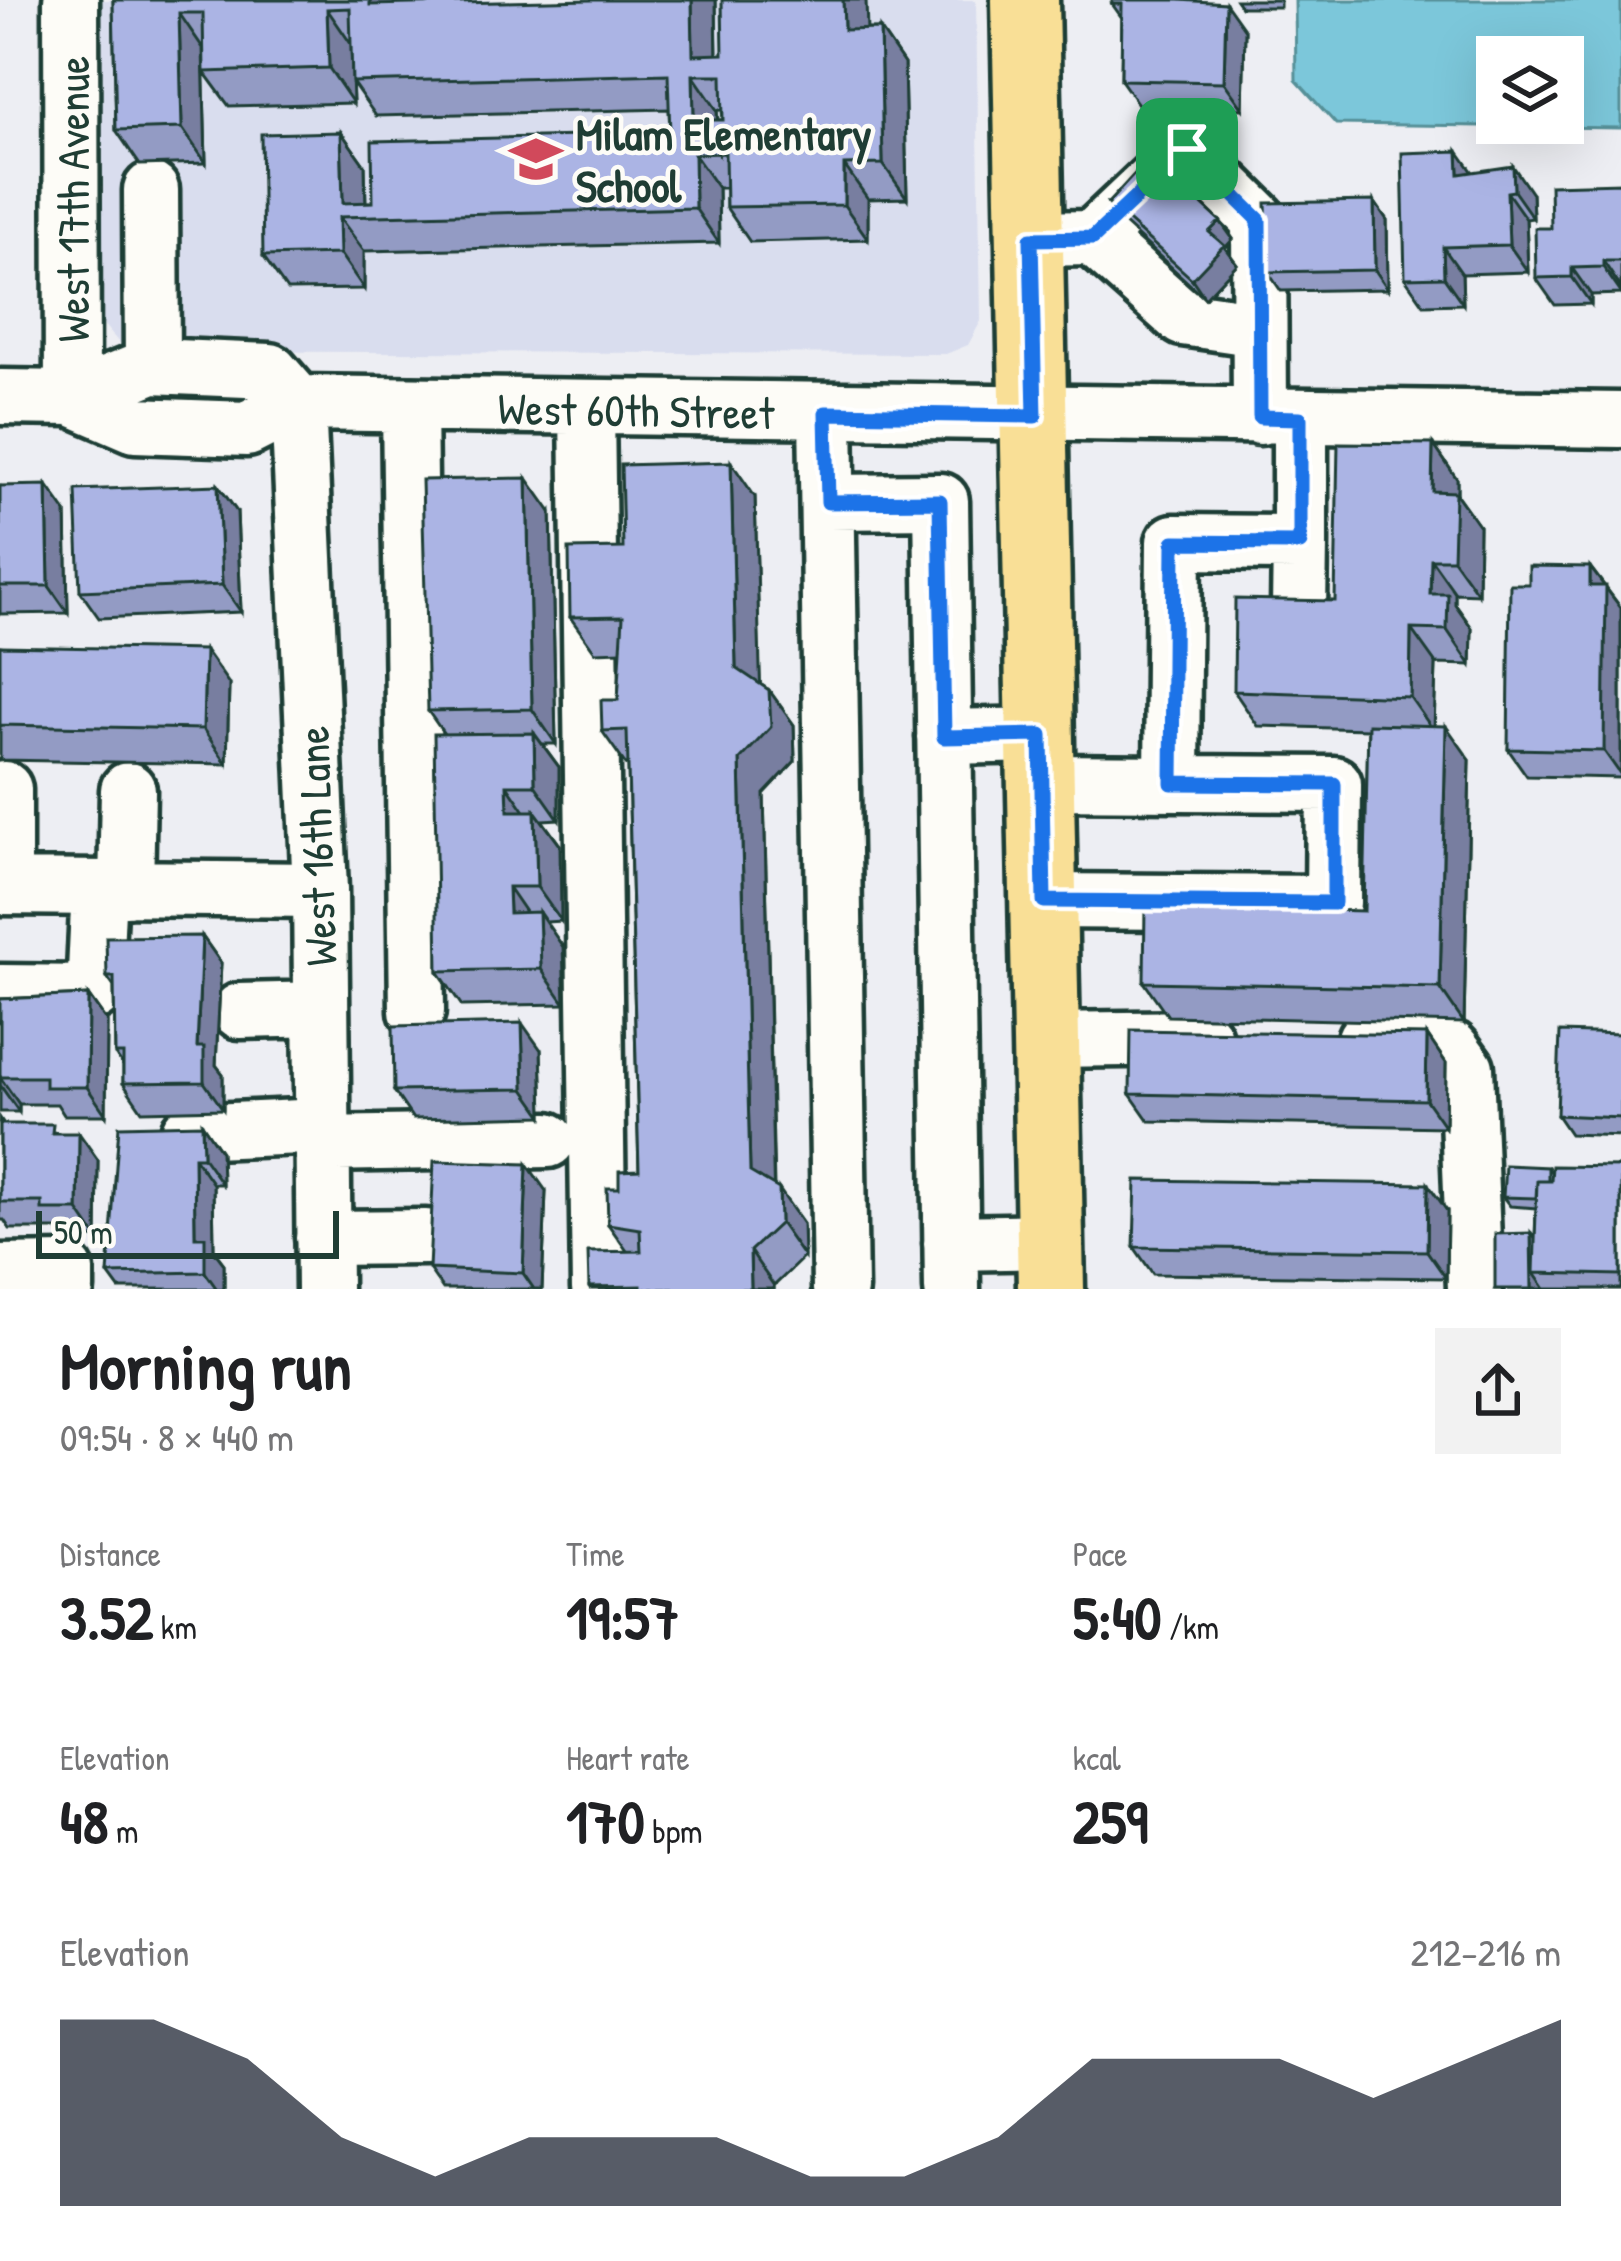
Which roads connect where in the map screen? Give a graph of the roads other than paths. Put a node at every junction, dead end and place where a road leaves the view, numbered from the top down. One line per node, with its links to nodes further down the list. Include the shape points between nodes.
1 (71, 0): 8 (street, West 17th Avenue)
2 (1025, 0): 4 (main road)
3 (151, 190): 6 (street)
4 (1062, 239): 5 (street, via 1183,318); 5 (street, via 1187,149 1259,220); 13 (main road)
5 (1259, 329): 14 (street)
6 (152, 366): 8 (street, West 60th Street); 9 (street, West 60th Street, via 270,371)
7 (0, 397): 8 (street, West 60th Street)
8 (72, 398): 9 (street, West 60th Street, via 135,425 247,429)
9 (298, 403): 10 (street, West 60th Street); 26 (street, West 16th Lane)
10 (409, 405): 11 (street, West 60th Street); 31 (street)
11 (587, 409): 12 (street, West 60th Street); 44 (street)
12 (826, 413): 13 (street, West 60th Street); 16 (street)
13 (1035, 416): 14 (street, West 60th Street); 20 (main road)
14 (1280, 417): 15 (street, West 60th Street); 17 (street)
15 (1621, 420)
16 (828, 502): 19 (street, via 940,501); 45 (street)
17 (1300, 543): 18 (street); 21 (street, via 1174,542)
18 (1299, 609)
19 (944, 737): 20 (street); 41 (street)
20 (1042, 759): 21 (street); 27 (main road)
21 (1172, 783): 27 (street, via 1334,784 1334,903)
22 (4, 789): 24 (street)
23 (128, 790): 25 (street)
24 (2, 887): 25 (street)
25 (112, 889): 26 (street); 28 (street, via 94,993)
26 (320, 890): 29 (street, West 16th Lane)
27 (1044, 901): 34 (main road)
28 (0, 992)
29 (321, 1010): 30 (street); 36 (street, West 16th Lane)
30 (240, 1011)
31 (417, 1011)
32 (1249, 1038): 34 (street)
33 (1315, 1039): 46 (street, via 1404,1040 1452,1048 1462,1060)
34 (1047, 1040): 40 (main road)
35 (189, 1132): 36 (street)
36 (322, 1135): 37 (street); 39 (street, West 16th Lane)
37 (548, 1140)
38 (426, 1237): 39 (street)
39 (324, 1264)
40 (1051, 1265): 41 (street)
41 (952, 1266)
42 (0, 1272): 43 (street, via 66,1271)
43 (66, 1289)
44 (599, 1289)
45 (840, 1289)
46 (1475, 1289)

